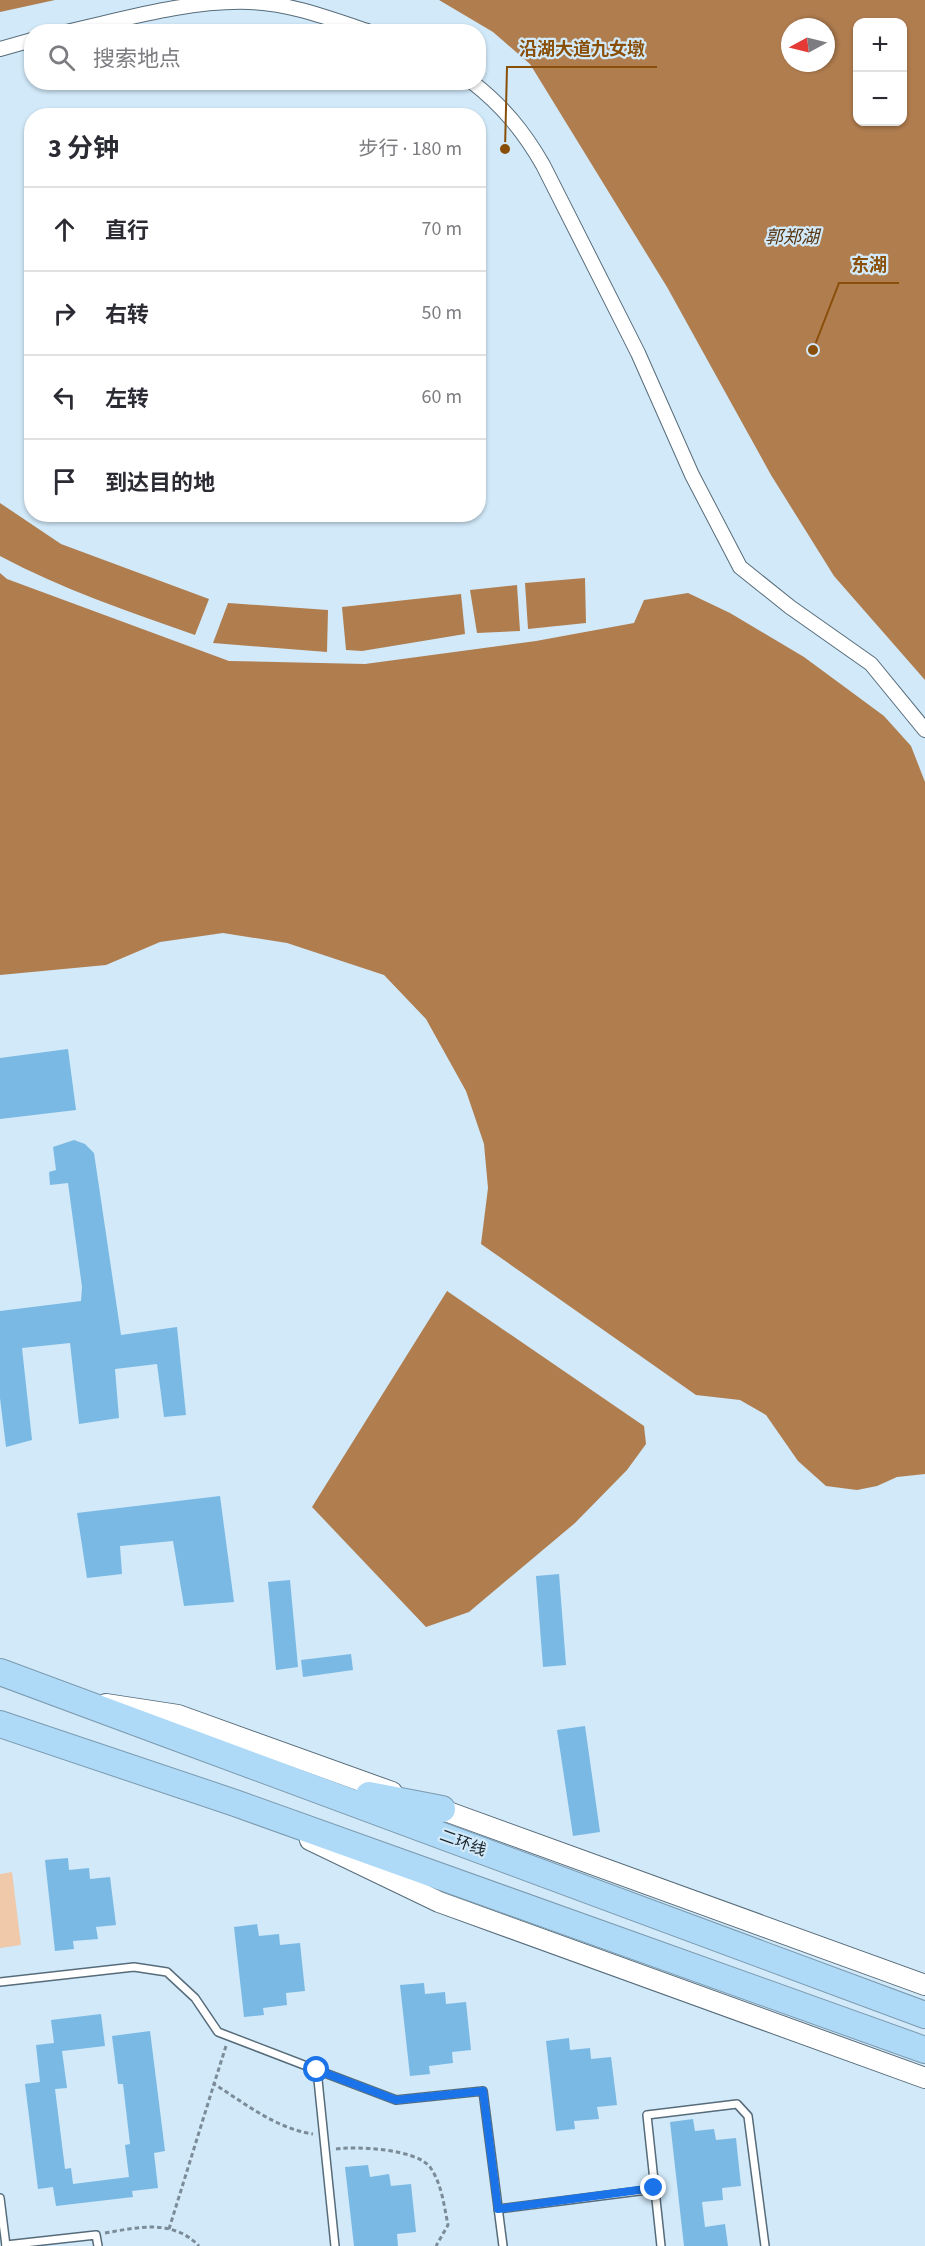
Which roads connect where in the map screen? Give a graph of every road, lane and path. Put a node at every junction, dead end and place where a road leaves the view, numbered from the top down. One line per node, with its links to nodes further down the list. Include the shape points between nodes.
1 (300, 5): 2 (street, via 219,3); 3 (street)
2 (108, 24)
3 (349, 24)
4 (24, 42): 5 (street)
5 (0, 49)
6 (481, 90): 7 (street, via 510,116 543,165 740,567 871,664)
7 (925, 730)
8 (0, 1672): 9 (highway, 二环线)
9 (83, 1701): 11 (highway, 二环线); 13 (main road, via 178,1715)
10 (0, 1724): 12 (highway)
11 (290, 1779): 13 (highway); 16 (highway, 二环线)
12 (235, 1803): 18 (highway); 20 (main road, via 439,1902)
13 (442, 1809): 15 (main road)
14 (0, 1982): 17 (lane, via 134,1967 167,1972 195,1998 218,2032)
15 (925, 1985)
16 (925, 2015)
17 (229, 2037): 19 (lane); 21 (path)
18 (925, 2050)
19 (317, 2070): 22 (lane); 26 (lane, via 396,2100 483,2091)
20 (925, 2078)
21 (214, 2084): 22 (path, via 296,2132); 27 (path)
22 (324, 2136): 23 (lane)
23 (326, 2150): 32 (lane); 33 (path, via 357,2146 399,2152 429,2166 442,2191 448,2225)
24 (654, 2188): 26 (lane); 35 (lane); 36 (lane, via 647,2115 737,2104 748,2116)
25 (0, 2198): 29 (lane)
26 (498, 2209): 34 (lane)
27 (169, 2229): 28 (path, via 142,2226); 31 (path, via 189,2235)
28 (96, 2235): 29 (lane); 30 (lane)
29 (6, 2245)
30 (98, 2246)
31 (199, 2246)
32 (336, 2246)
33 (436, 2246)
34 (503, 2246)
35 (661, 2246)
36 (765, 2246)

